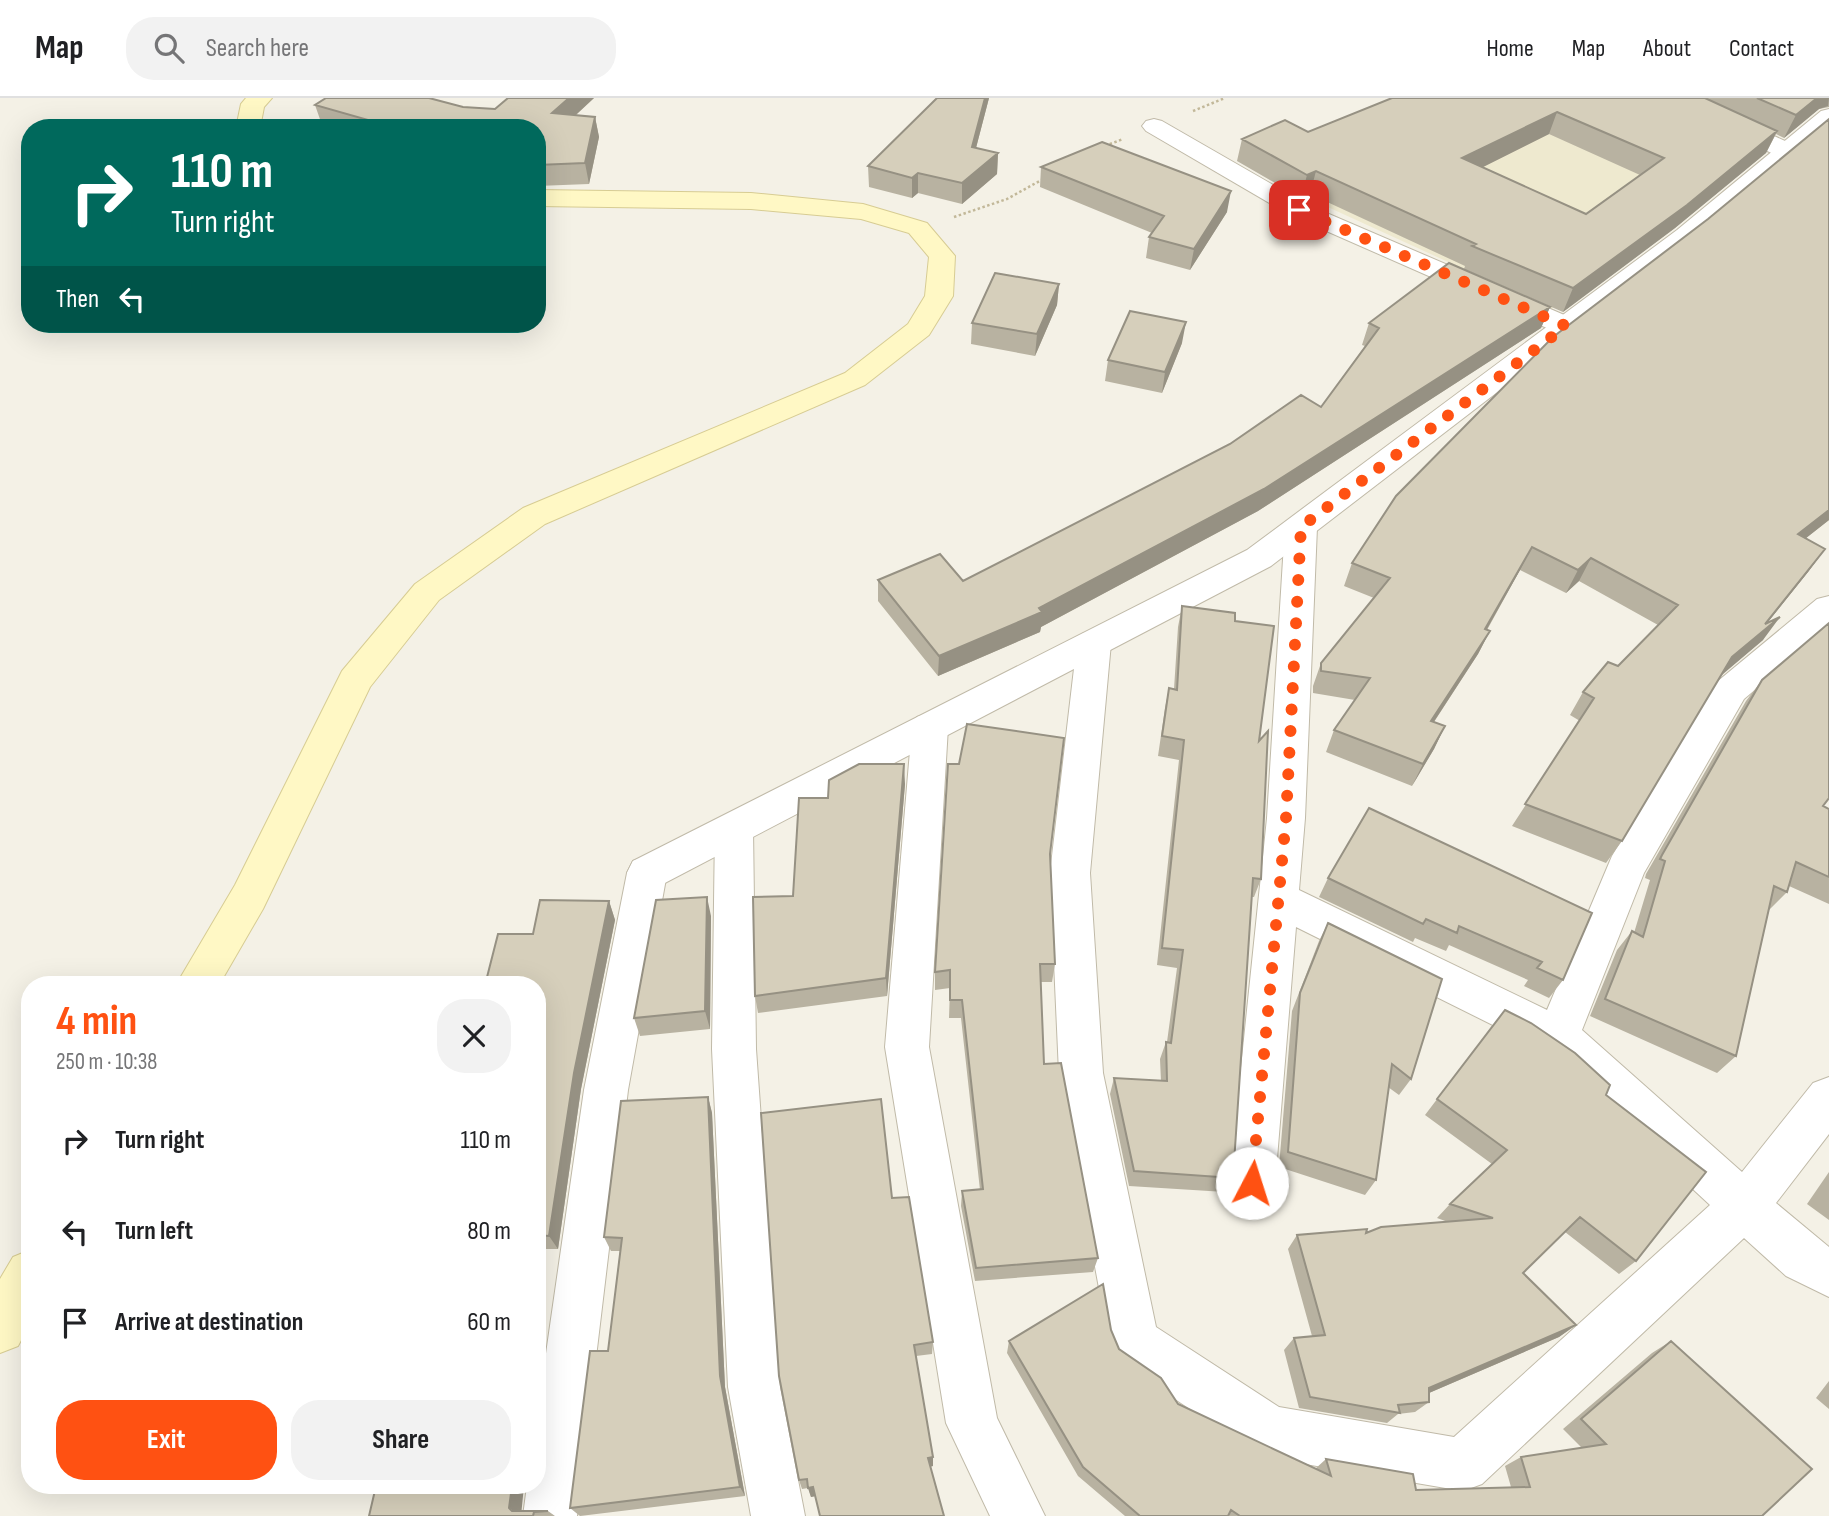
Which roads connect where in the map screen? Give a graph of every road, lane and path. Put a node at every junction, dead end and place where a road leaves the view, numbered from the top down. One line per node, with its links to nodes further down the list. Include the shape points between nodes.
1 (261, 98): 5 (main road, via 253,104)
2 (1225, 98): 6 (path)
3 (1672, 98): 8 (street)
4 (1829, 116): 8 (street)
5 (250, 119)
6 (1154, 126): 7 (path); 12 (street, via 1299,210)
7 (1099, 149)
8 (1787, 151): 12 (street)
9 (1053, 173): 11 (path, via 1007,199)
10 (546, 198): 11 (main road, via 751,201 863,212)
11 (918, 228): 19 (main road, via 942,256 939,296 919,329 855,379 534,516 427,593 355,680 249,897)
12 (1566, 326): 13 (street)
13 (1301, 527): 15 (street, via 1259,558); 18 (street)
14 (1829, 608): 20 (street, via 1731,690 1626,868)
15 (1094, 643): 16 (street); 23 (street, via 1070,873 1081,1073 1134,1342 1270,1432 1463,1465)
16 (930, 727): 17 (street); 29 (street, via 907,1047 972,1423)
17 (734, 829): 27 (street, via 647,873 606,1090); 28 (street, via 734,1049 753,1374)
18 (1278, 899): 20 (street); 22 (street)
19 (202, 976)
20 (1558, 1036): 23 (street)
21 (1829, 1098): 23 (street)
22 (1252, 1183)
23 (1745, 1205): 24 (street, via 1803,1259)
24 (1829, 1273)
25 (21, 1290): 26 (main road)
26 (0, 1328)
27 (550, 1516)
28 (778, 1516)
29 (1018, 1516)

